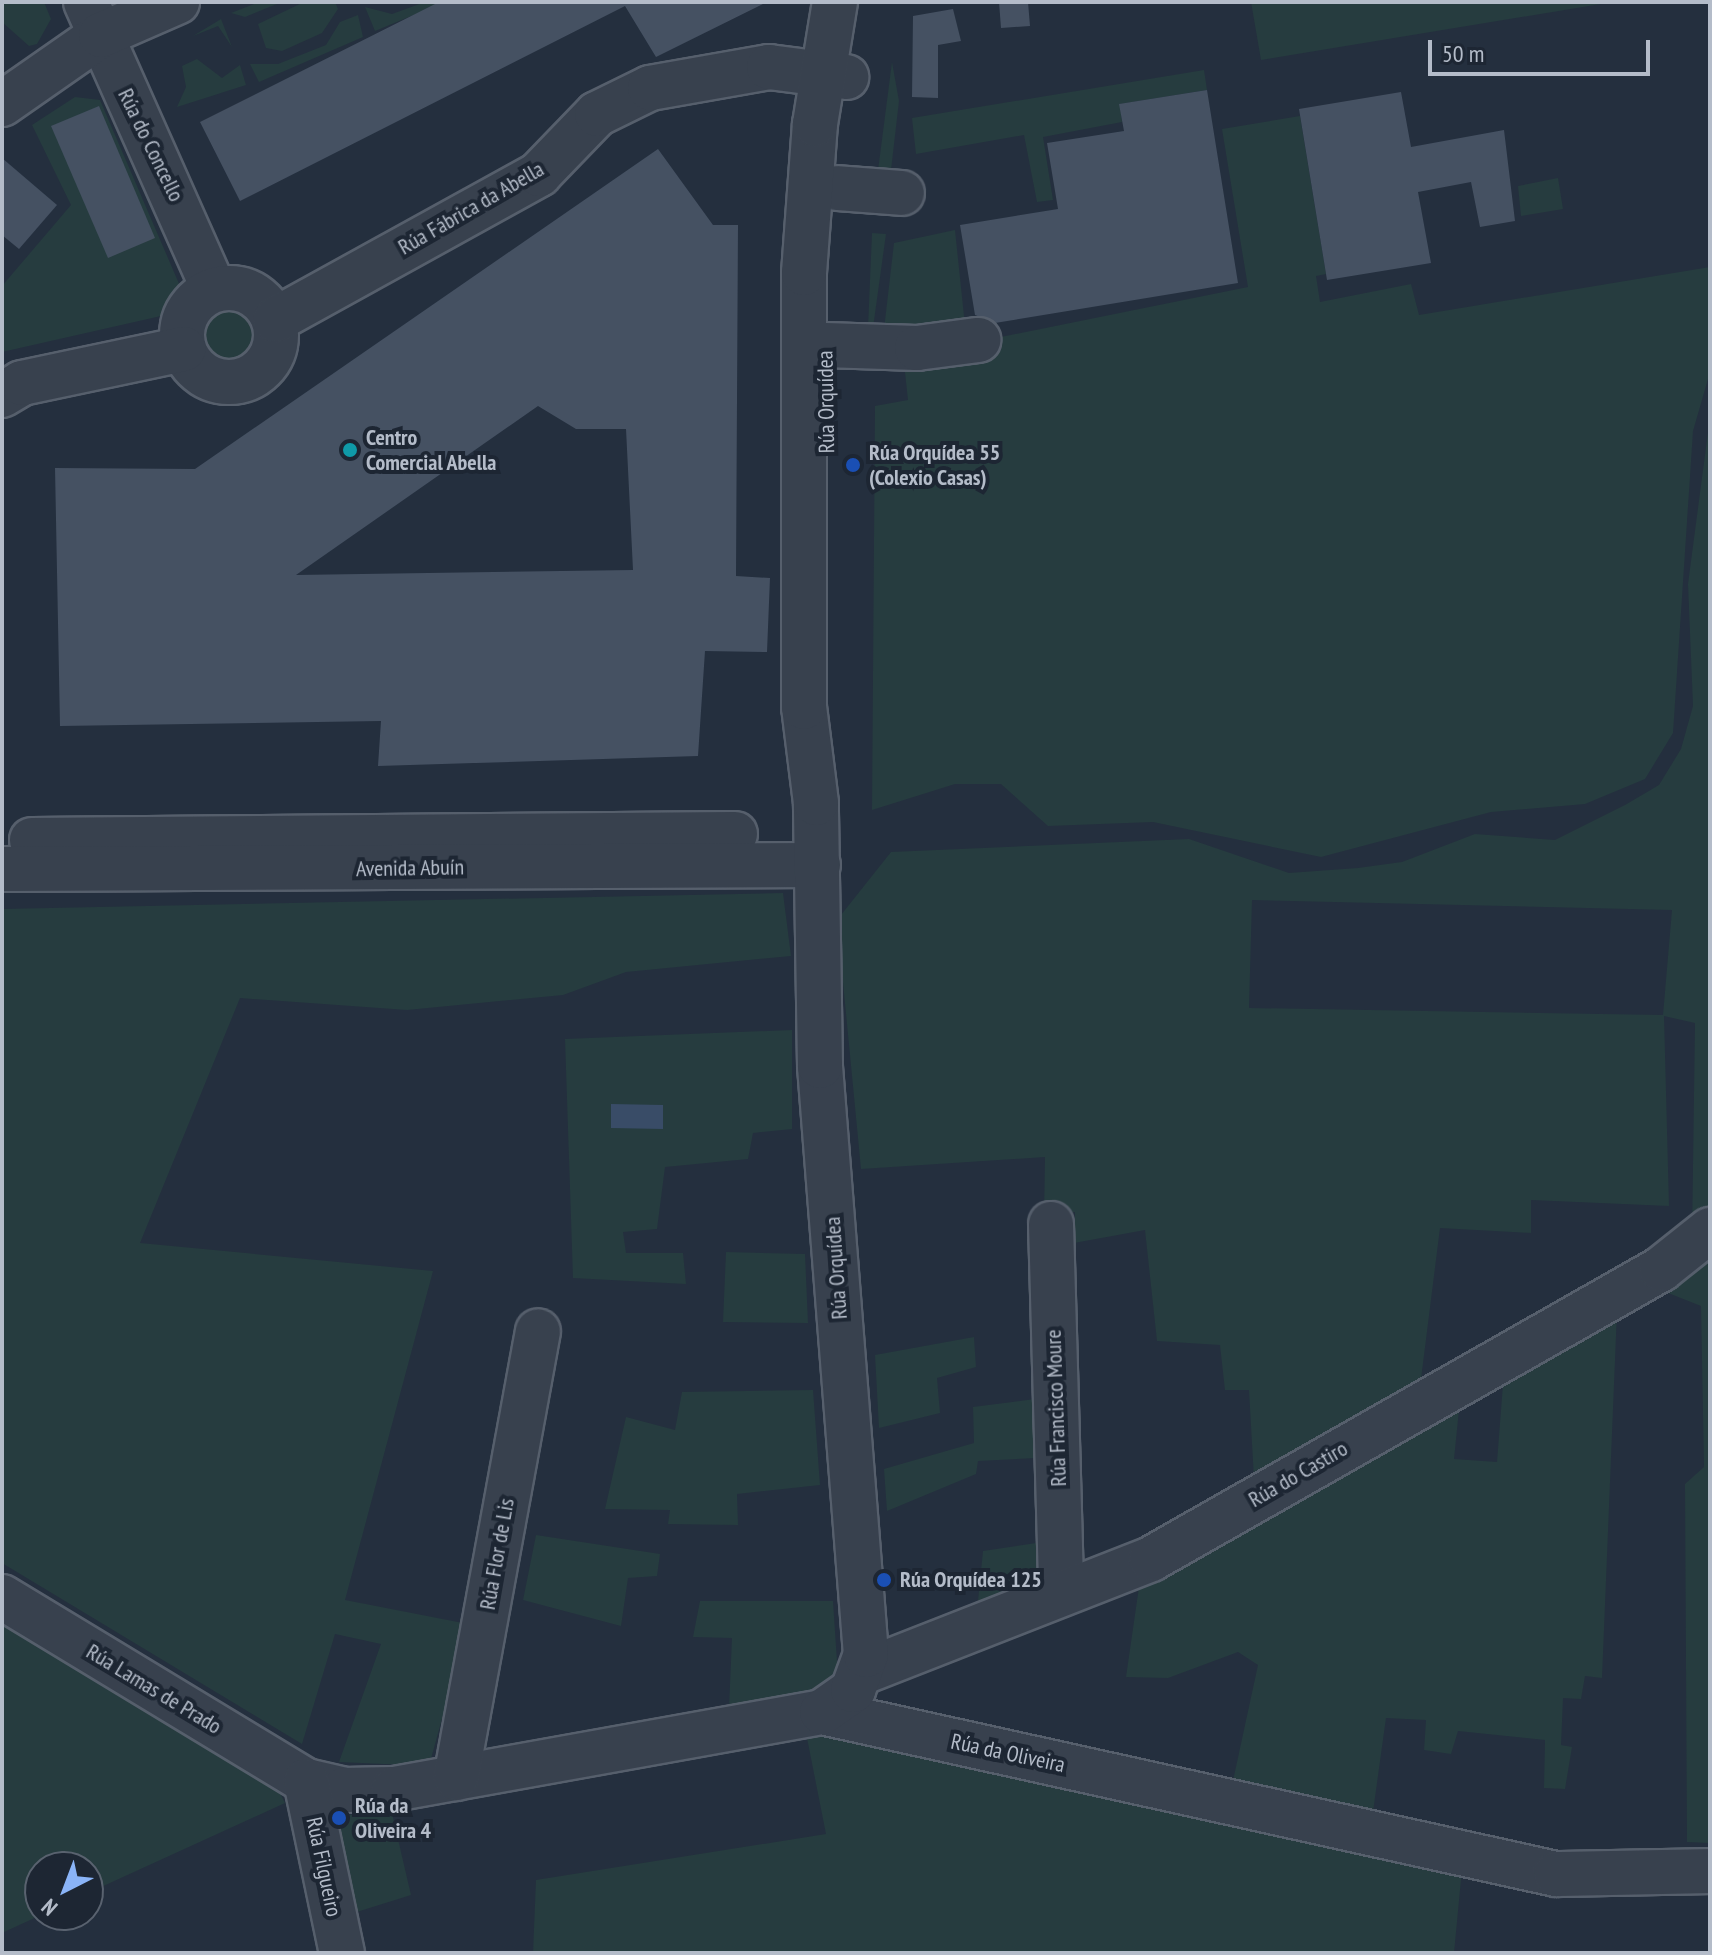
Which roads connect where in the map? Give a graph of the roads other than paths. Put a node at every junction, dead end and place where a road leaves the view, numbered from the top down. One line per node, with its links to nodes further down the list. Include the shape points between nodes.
1 (177, 2): 4 (street)
2 (835, 2): 5 (street, Rúa Orquídea)
3 (860, 2): 5 (street, Rúa Orquídea)
4 (93, 19): 6 (street); 9 (street, Rúa do Concello)
5 (833, 76): 7 (street, Rúa Orquídea); 10 (street, Rúa Fábrica da Abella, via 769,67 650,88 597,114 539,174); 15 (street, Rúa Orquídea, via 801,376 804,707)
6 (2, 104)
7 (837, 188): 8 (street); 12 (street, Rúa Orquídea)
8 (902, 193)
9 (214, 289): 10 (street, via 239,287 261,299); 13 (street, via 193,302 182,324)
10 (275, 320): 13 (street, via 277,345 265,367 245,381 209,376)
11 (978, 340): 12 (street, via 917,348)
12 (825, 345): 15 (street, Rúa Orquídea, via 833,704)
13 (183, 349): 14 (street, via 22,383)
14 (2, 395)
15 (817, 835): 17 (street, Avenida Abuín); 24 (street, Rúa Orquídea, via 820,1066)
16 (2, 841): 17 (street, Avenida Abuín)
17 (233, 854): 18 (street, Avenida Abuín)
18 (2, 869)
19 (1051, 1224): 22 (street, Rúa Francisco Moure)
20 (1710, 1230): 22 (street, Rúa do Castiro, via 1661,1269 1151,1559)
21 (538, 1331): 26 (street, Rúa Flor de Lis)
22 (1061, 1592): 24 (street, Rúa do Castiro)
23 (2, 1597): 27 (street, Rúa Lamas de Prado)
24 (863, 1672): 25 (street, via 843,1701)
25 (822, 1712): 26 (street, Rúa da Oliveira); 28 (street, Rúa da Oliveira, via 1556,1874)
26 (456, 1778): 27 (street, Rúa da Oliveira, via 357,1790)
27 (306, 1781): 29 (street, Rúa Filgueiro)
28 (1710, 1871)
29 (342, 1953)

